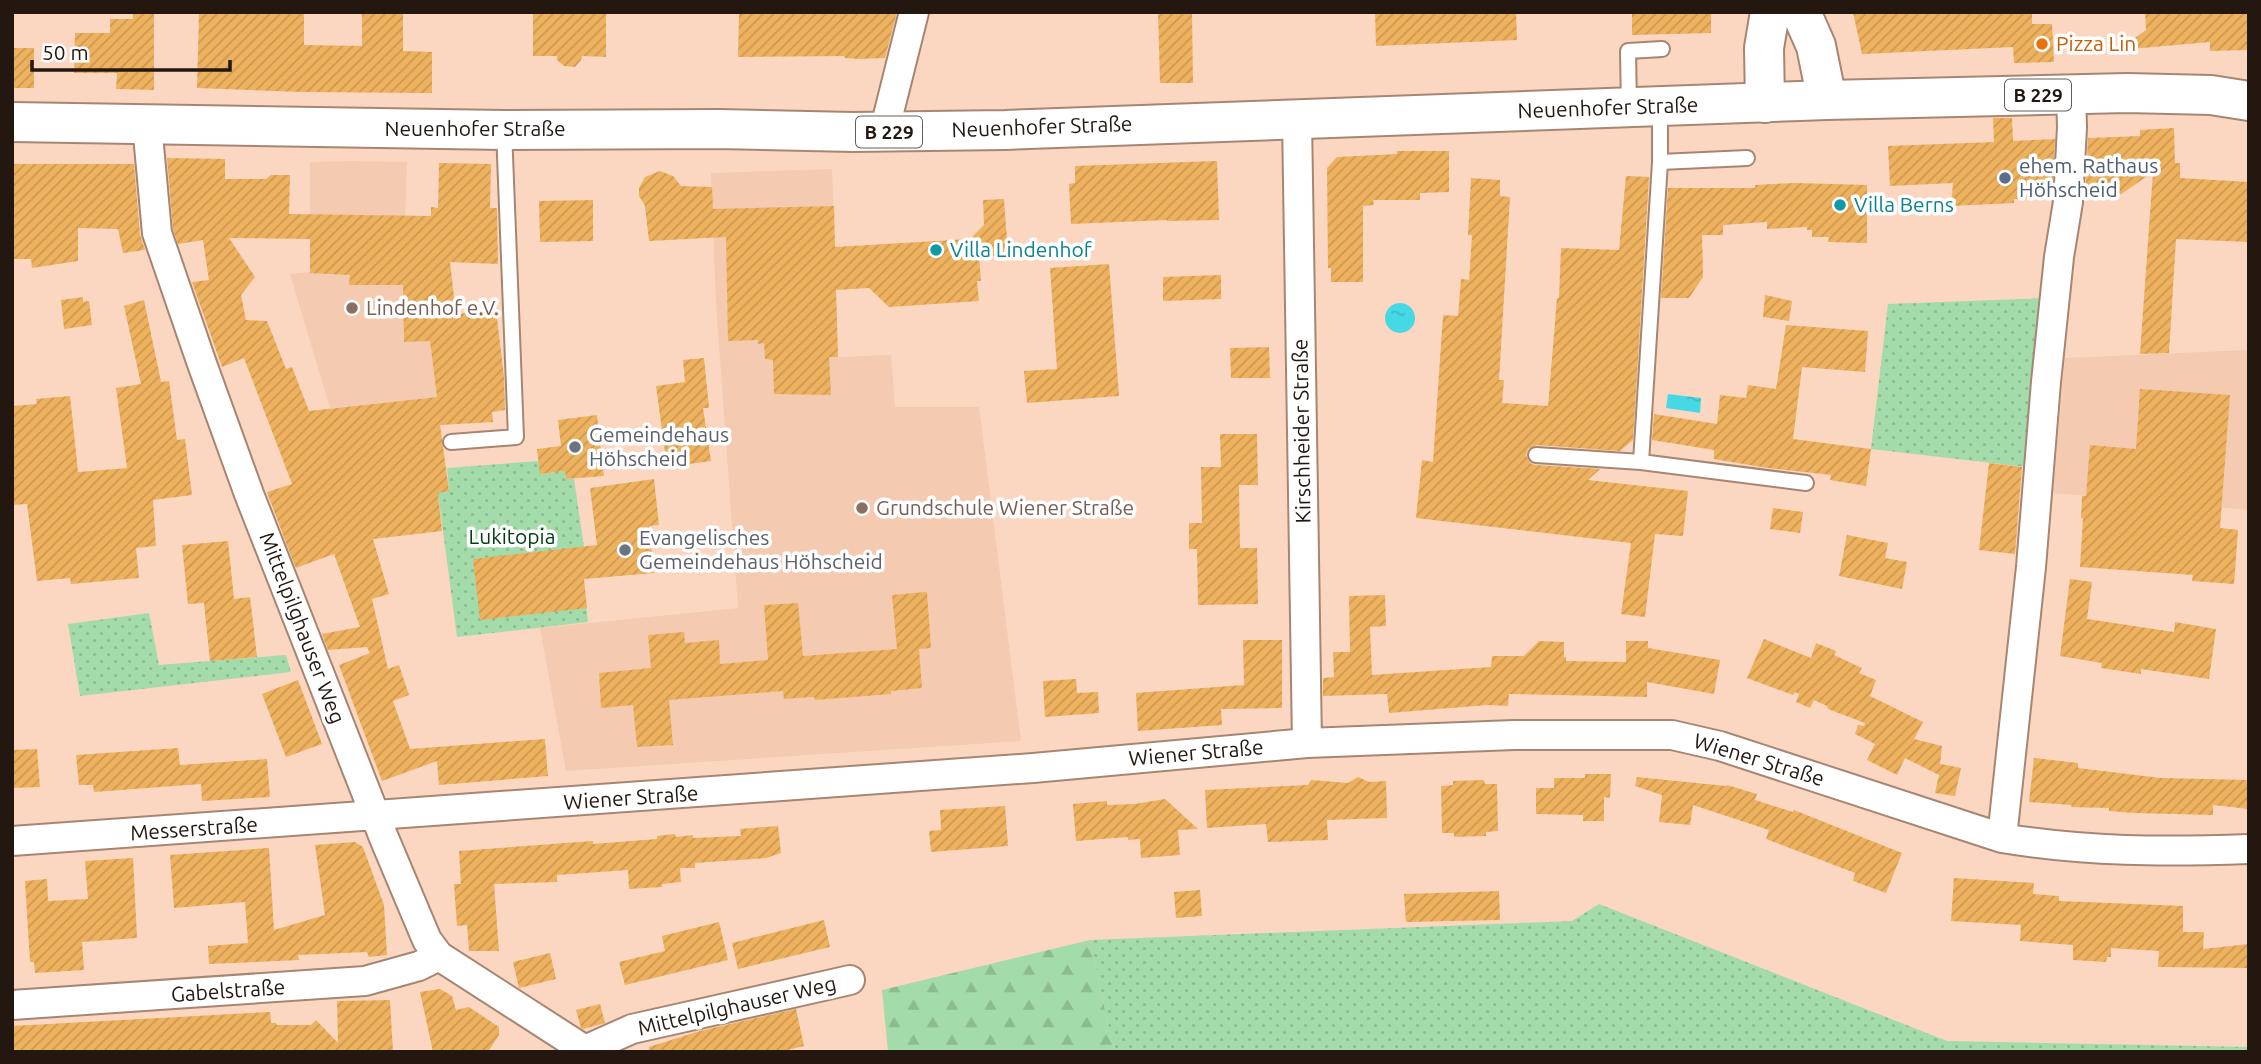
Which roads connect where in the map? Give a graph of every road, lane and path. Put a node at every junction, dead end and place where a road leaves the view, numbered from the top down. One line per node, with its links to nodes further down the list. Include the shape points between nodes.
1 (914, 12): 14 (street)
2 (1770, 12): 8 (main road, via 1764,48)
3 (1801, 12): 6 (main road, via 1815,46)
4 (1662, 49): 9 (lane, via 1628,51)
5 (2071, 94): 6 (main road, Neuenhofer Straße / B 229); 7 (main road, Neuenhofer Straße / B 229, via 2211,95); 23 (street, via 2068,202)
6 (1827, 100): 8 (main road, Neuenhofer Straße / B 229)
7 (2249, 100)
8 (1765, 103): 9 (main road, Neuenhofer Straße / B 229)
9 (1645, 107): 10 (main road, Neuenhofer Straße / B 229); 16 (lane)
10 (1297, 119): 14 (main road, Neuenhofer Straße / B 229); 21 (street, Kirschheider Straße)
11 (12, 122): 12 (main road, Neuenhofer Straße / B 229)
12 (147, 124): 13 (main road, Neuenhofer Straße / B 229); 22 (street, Mittelpilghauser Weg, via 157,233 246,486)
13 (504, 130): 14 (main road, Neuenhofer Straße / B 229); 17 (lane, via 516,438)
14 (884, 132)
15 (1747, 158): 16 (lane)
16 (1660, 163): 19 (lane)
17 (451, 442)
18 (1536, 455): 19 (lane)
19 (1641, 462): 20 (lane)
20 (1806, 483)
21 (1307, 743): 22 (street, Wiener Straße, via 1033,768); 23 (street, Wiener Straße, via 1514,734 1672,735 1720,746)
22 (375, 816): 24 (street, Messerstraße); 26 (street, Mittelpilghauser Weg, via 427,940)
23 (2002, 838): 25 (street, Wiener Straße, via 2103,850)
24 (12, 841)
25 (2249, 849)
26 (439, 956): 28 (street, Gabelstraße, via 365,981); 29 (street, Mittelpilghauser Weg)
27 (850, 980): 29 (street, Mittelpilghauser Weg, via 632,1029)
28 (12, 1004)
29 (587, 1051)

